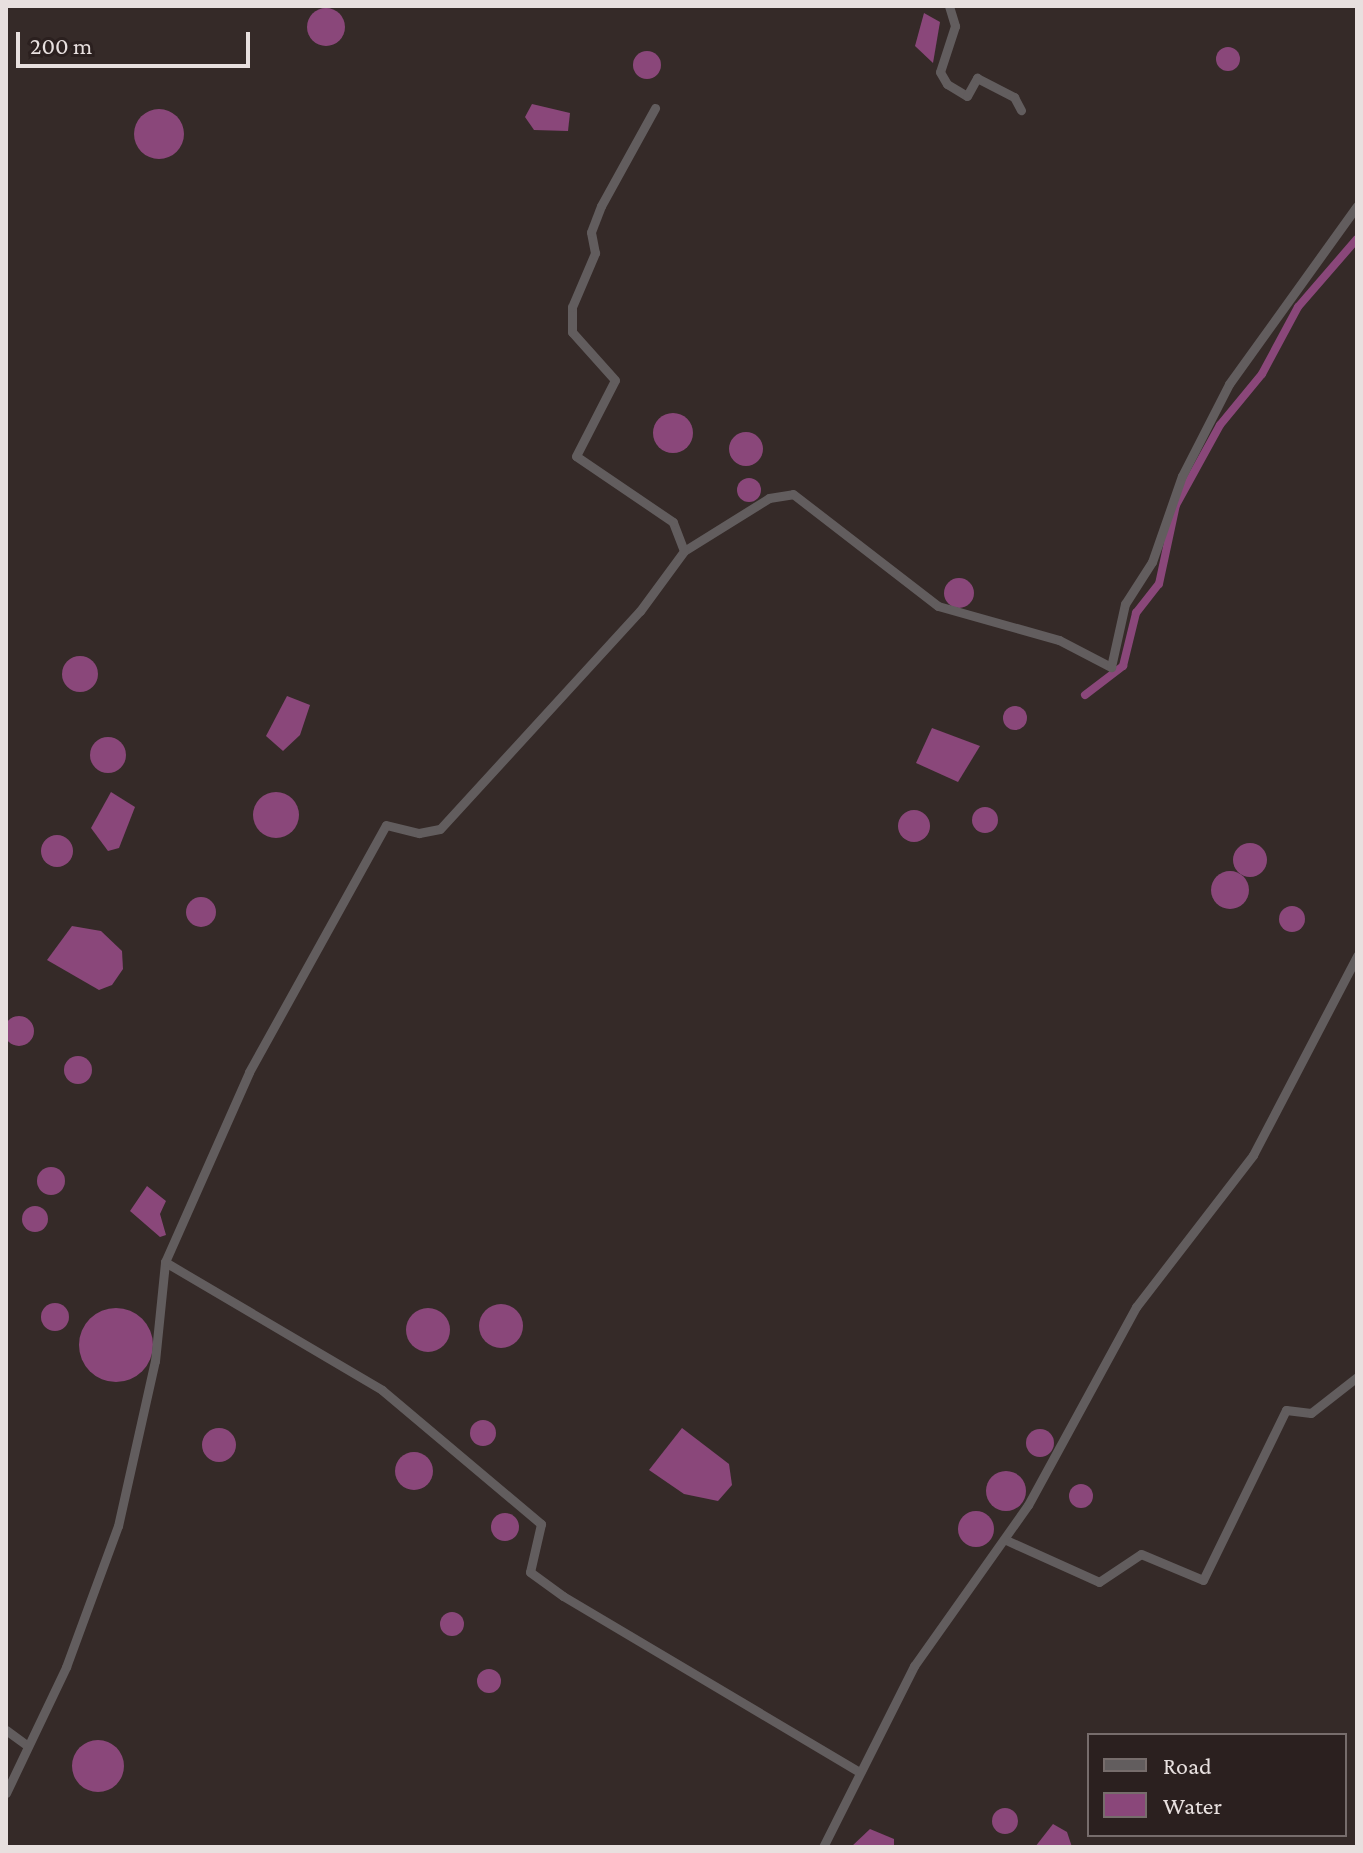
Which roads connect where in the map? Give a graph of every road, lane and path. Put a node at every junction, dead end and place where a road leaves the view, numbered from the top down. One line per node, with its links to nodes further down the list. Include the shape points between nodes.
1 (949, 6): 3 (street, via 955,26 940,72 947,84 967,96 977,78 1014,97)
2 (655, 108): 5 (street, via 601,206 591,232 595,253 572,307 572,332 615,380 576,456 673,522)
3 (1021, 110)
4 (1357, 206): 5 (street, via 1229,384 1182,476 1152,562 1125,604 1111,667 1059,640 938,606 793,494 769,498)
5 (684, 551): 7 (street, via 611,645 440,829 419,833 386,825 249,1072)
6 (1357, 956): 9 (street, via 1253,1155 1136,1307)
7 (165, 1262): 11 (street, via 155,1361 118,1526 66,1667); 12 (street, via 382,1390 541,1524 530,1572)
8 (1357, 1377): 9 (street, via 1311,1413 1286,1410 1203,1580 1141,1554 1099,1582)
9 (1006, 1540): 12 (street, via 914,1666)
10 (6, 1730): 11 (street)
11 (27, 1745): 13 (street)
12 (858, 1771): 14 (street)
13 (6, 1793)
14 (823, 1847)

